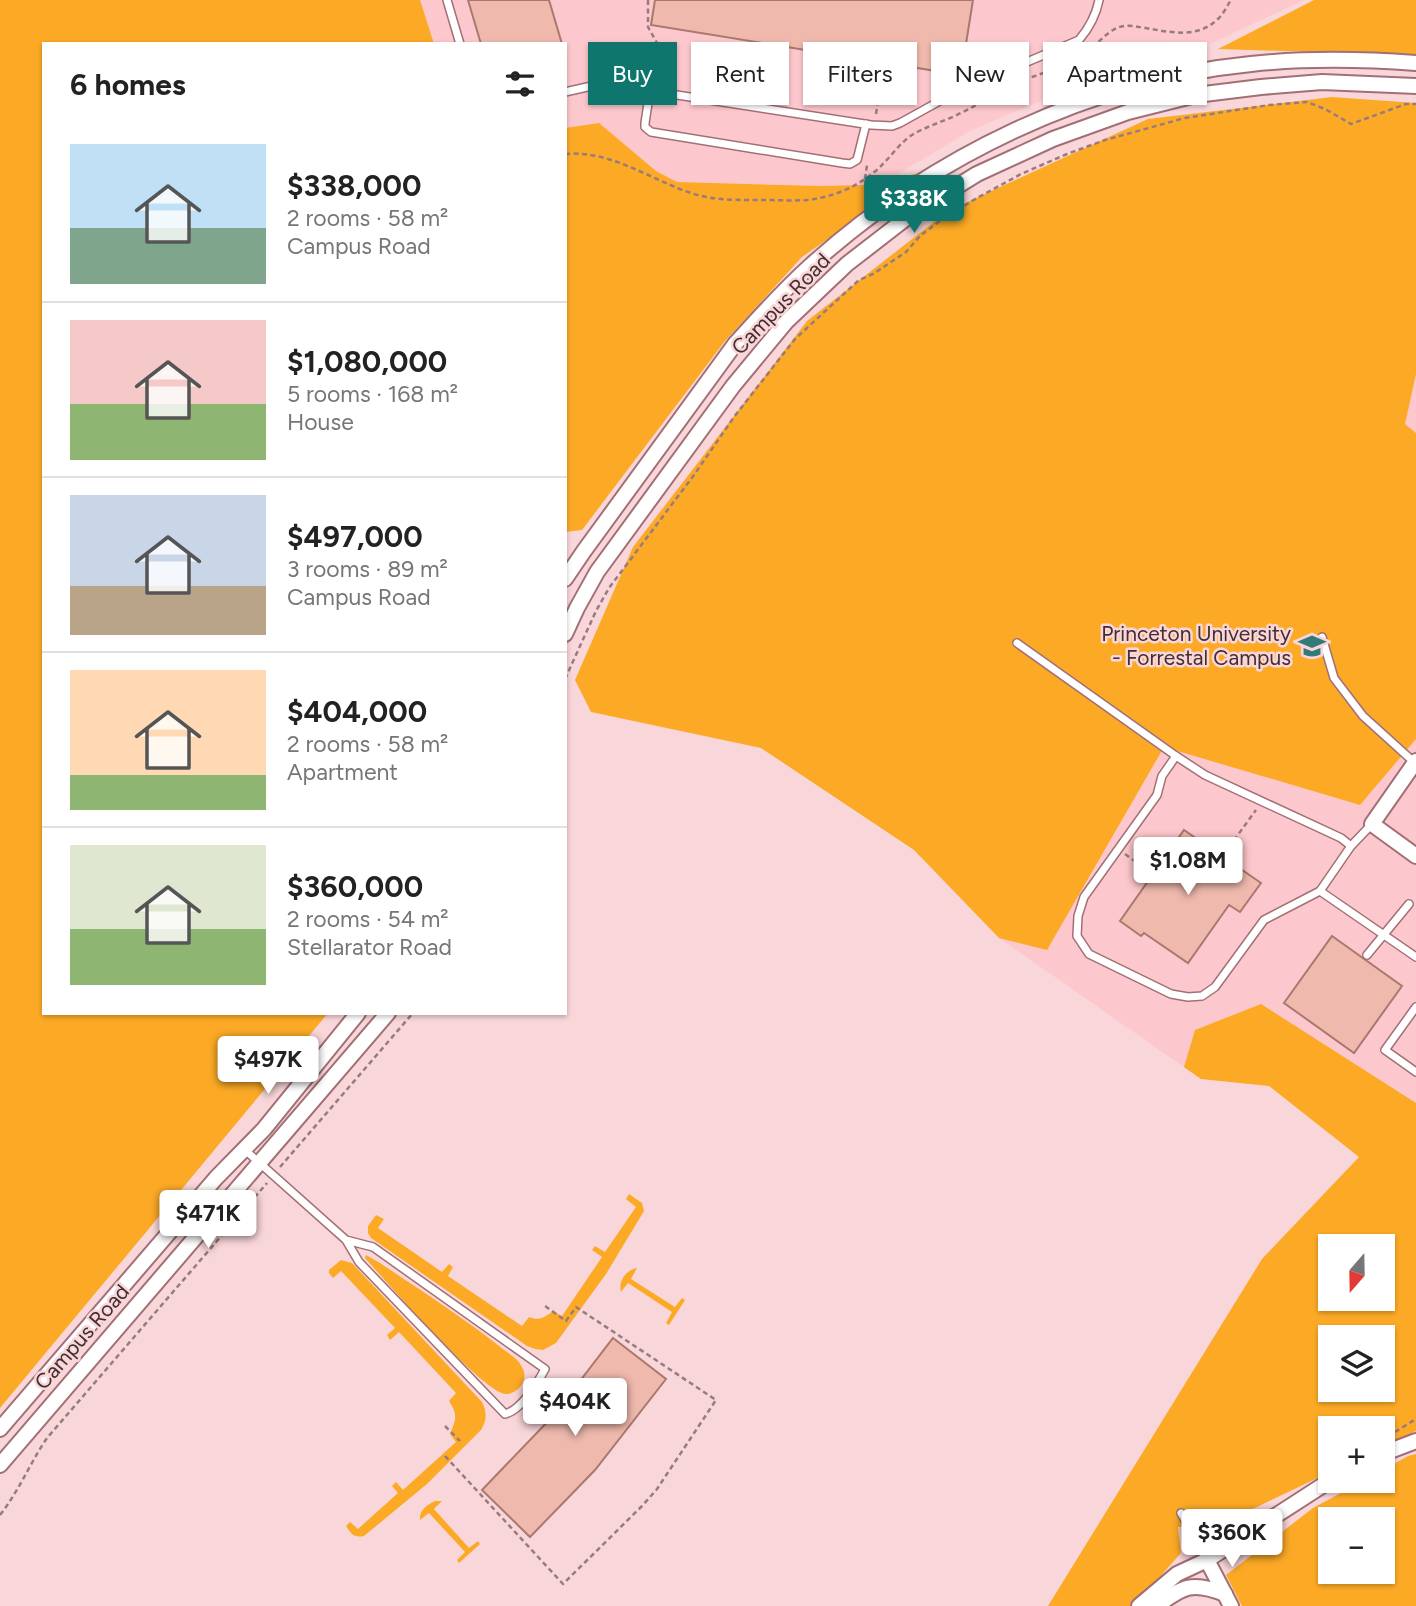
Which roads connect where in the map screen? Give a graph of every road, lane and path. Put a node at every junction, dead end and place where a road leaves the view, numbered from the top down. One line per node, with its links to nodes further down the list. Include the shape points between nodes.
1 (447, 0): 4 (lane)
2 (648, 0): 5 (path, via 648,27)
3 (1099, 0): 13 (lane, via 1094,18 1079,40 956,92 900,123)
4 (459, 42)
5 (656, 42)
6 (1416, 63): 14 (street, Campus Road, via 1298,60 1152,82 1044,117 976,148 923,180 809,267 761,315 735,344)
7 (1416, 86): 15 (street, Campus Road, via 1322,82 1196,95 1053,139 977,174 909,216 847,264 786,322 733,386 597,572)
8 (588, 87): 9 (lane)
9 (567, 92)
10 (677, 94): 13 (lane)
11 (1416, 104): 18 (path, via 1351,124 1307,103 1185,118 1067,154 1021,174 941,220 906,252 859,280 795,339 609,588)
12 (648, 105): 13 (lane, via 645,127 651,132 850,164 857,160)
13 (866, 124)
14 (567, 576)
15 (567, 630)
16 (1322, 637): 20 (lane, via 1334,678 1363,716)
17 (1017, 643): 19 (lane)
18 (567, 675)
19 (1176, 756): 21 (lane); 24 (lane, via 1162,776 1157,794)
20 (1415, 762): 22 (street)
21 (1262, 802): 23 (lane); 25 (path)
22 (1372, 824): 23 (lane); 26 (street)
23 (1351, 846): 28 (lane)
24 (1118, 849): 27 (path); 28 (lane, via 1084,897 1077,936 1089,954 1188,997 1202,996 1214,987 1264,920)
25 (1224, 854)
26 (1416, 856)
27 (1151, 873)
28 (1320, 891): 30 (lane)
29 (1409, 904): 30 (lane)
30 (1384, 934): 31 (lane); 32 (lane)
31 (1367, 955)
32 (1416, 957)
33 (1416, 1007): 37 (lane, via 1385,1050)
34 (356, 1015): 38 (street, Campus Road)
35 (386, 1015): 39 (street, Campus Road)
36 (411, 1015): 40 (path)
37 (1416, 1072)
38 (244, 1149): 39 (lane); 45 (street, Campus Road)
39 (260, 1163): 40 (lane); 51 (street, Campus Road)
40 (273, 1175): 41 (lane); 54 (path, via 47,1438)
41 (346, 1240): 41 (lane, via 359,1262 505,1414 513,1412 545,1369 373,1247)
42 (545, 1306): 50 (path, via 566,1321 576,1307 716,1399 657,1489 563,1584)
43 (1416, 1419): 46 (path)
44 (445, 1426): 47 (path)
45 (0, 1429)
46 (1395, 1432)
47 (460, 1441)
48 (1416, 1441): 49 (street)
49 (1395, 1449)
50 (445, 1457)
51 (0, 1465)
52 (1318, 1488): 55 (street)
53 (1181, 1513): 55 (lane)
54 (0, 1515)
55 (1208, 1560): 56 (street); 57 (street, via 1177,1574)
56 (1228, 1600): 58 (street, via 1200,1586 1187,1587)
57 (1139, 1606)
58 (1157, 1606)

